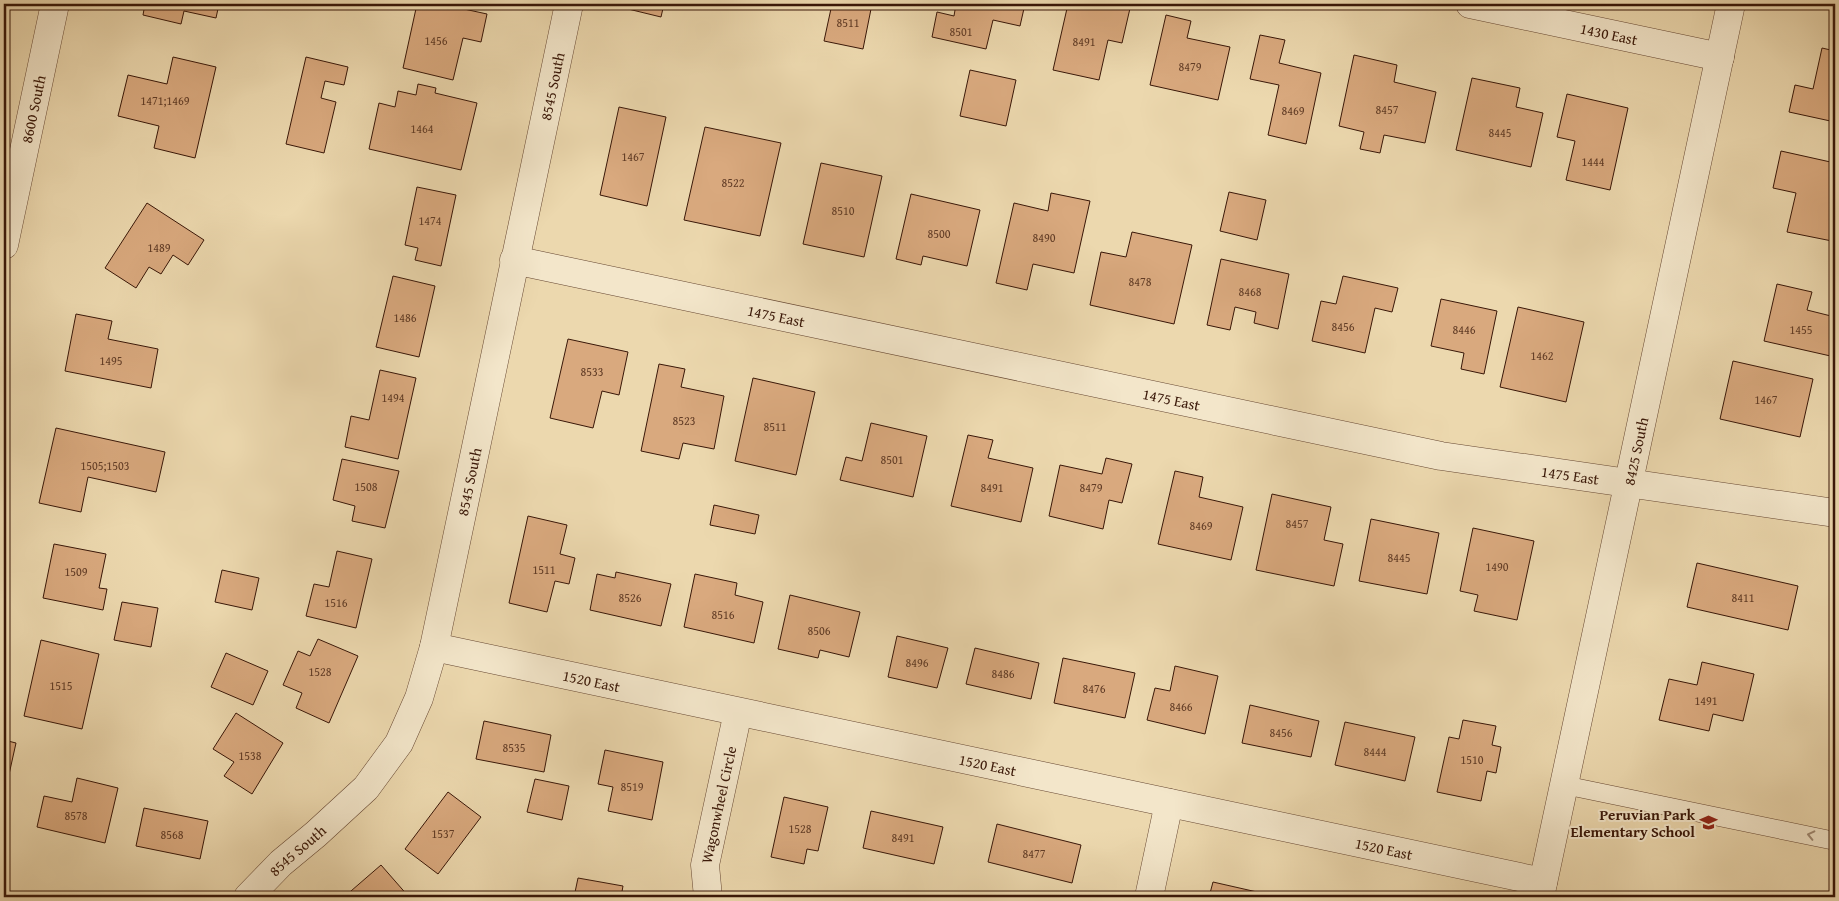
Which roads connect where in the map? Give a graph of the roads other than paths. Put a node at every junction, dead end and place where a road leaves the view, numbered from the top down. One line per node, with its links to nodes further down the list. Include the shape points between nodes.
1 (55, 4): 6 (street, 8600 South)
2 (570, 4): 7 (street, 8545 South)
3 (1470, 4): 5 (street, 1430 East)
4 (1731, 4): 5 (street, 8425 South)
5 (1720, 57): 8 (street, 8425 South)
6 (4, 245)
7 (514, 260): 8 (street, 1475 East, via 1442,456); 10 (street, 8545 South)
8 (1628, 484): 9 (street, 1475 East); 12 (street, 8425 South)
9 (1835, 513)
10 (434, 647): 11 (street, 1520 East); 16 (street, 8545 South, via 419,698 399,743 366,788 280,863)
11 (738, 712): 13 (street, 1520 East); 17 (street, Wagonwheel Circle, via 704,865)
12 (1564, 785): 14 (lane, one-way to 12); 15 (street, 8425 South)
13 (1169, 803): 15 (street, 1520 East); 18 (street)
14 (1835, 841)
15 (1541, 890)
16 (248, 897)
17 (708, 897)
18 (1149, 897)

